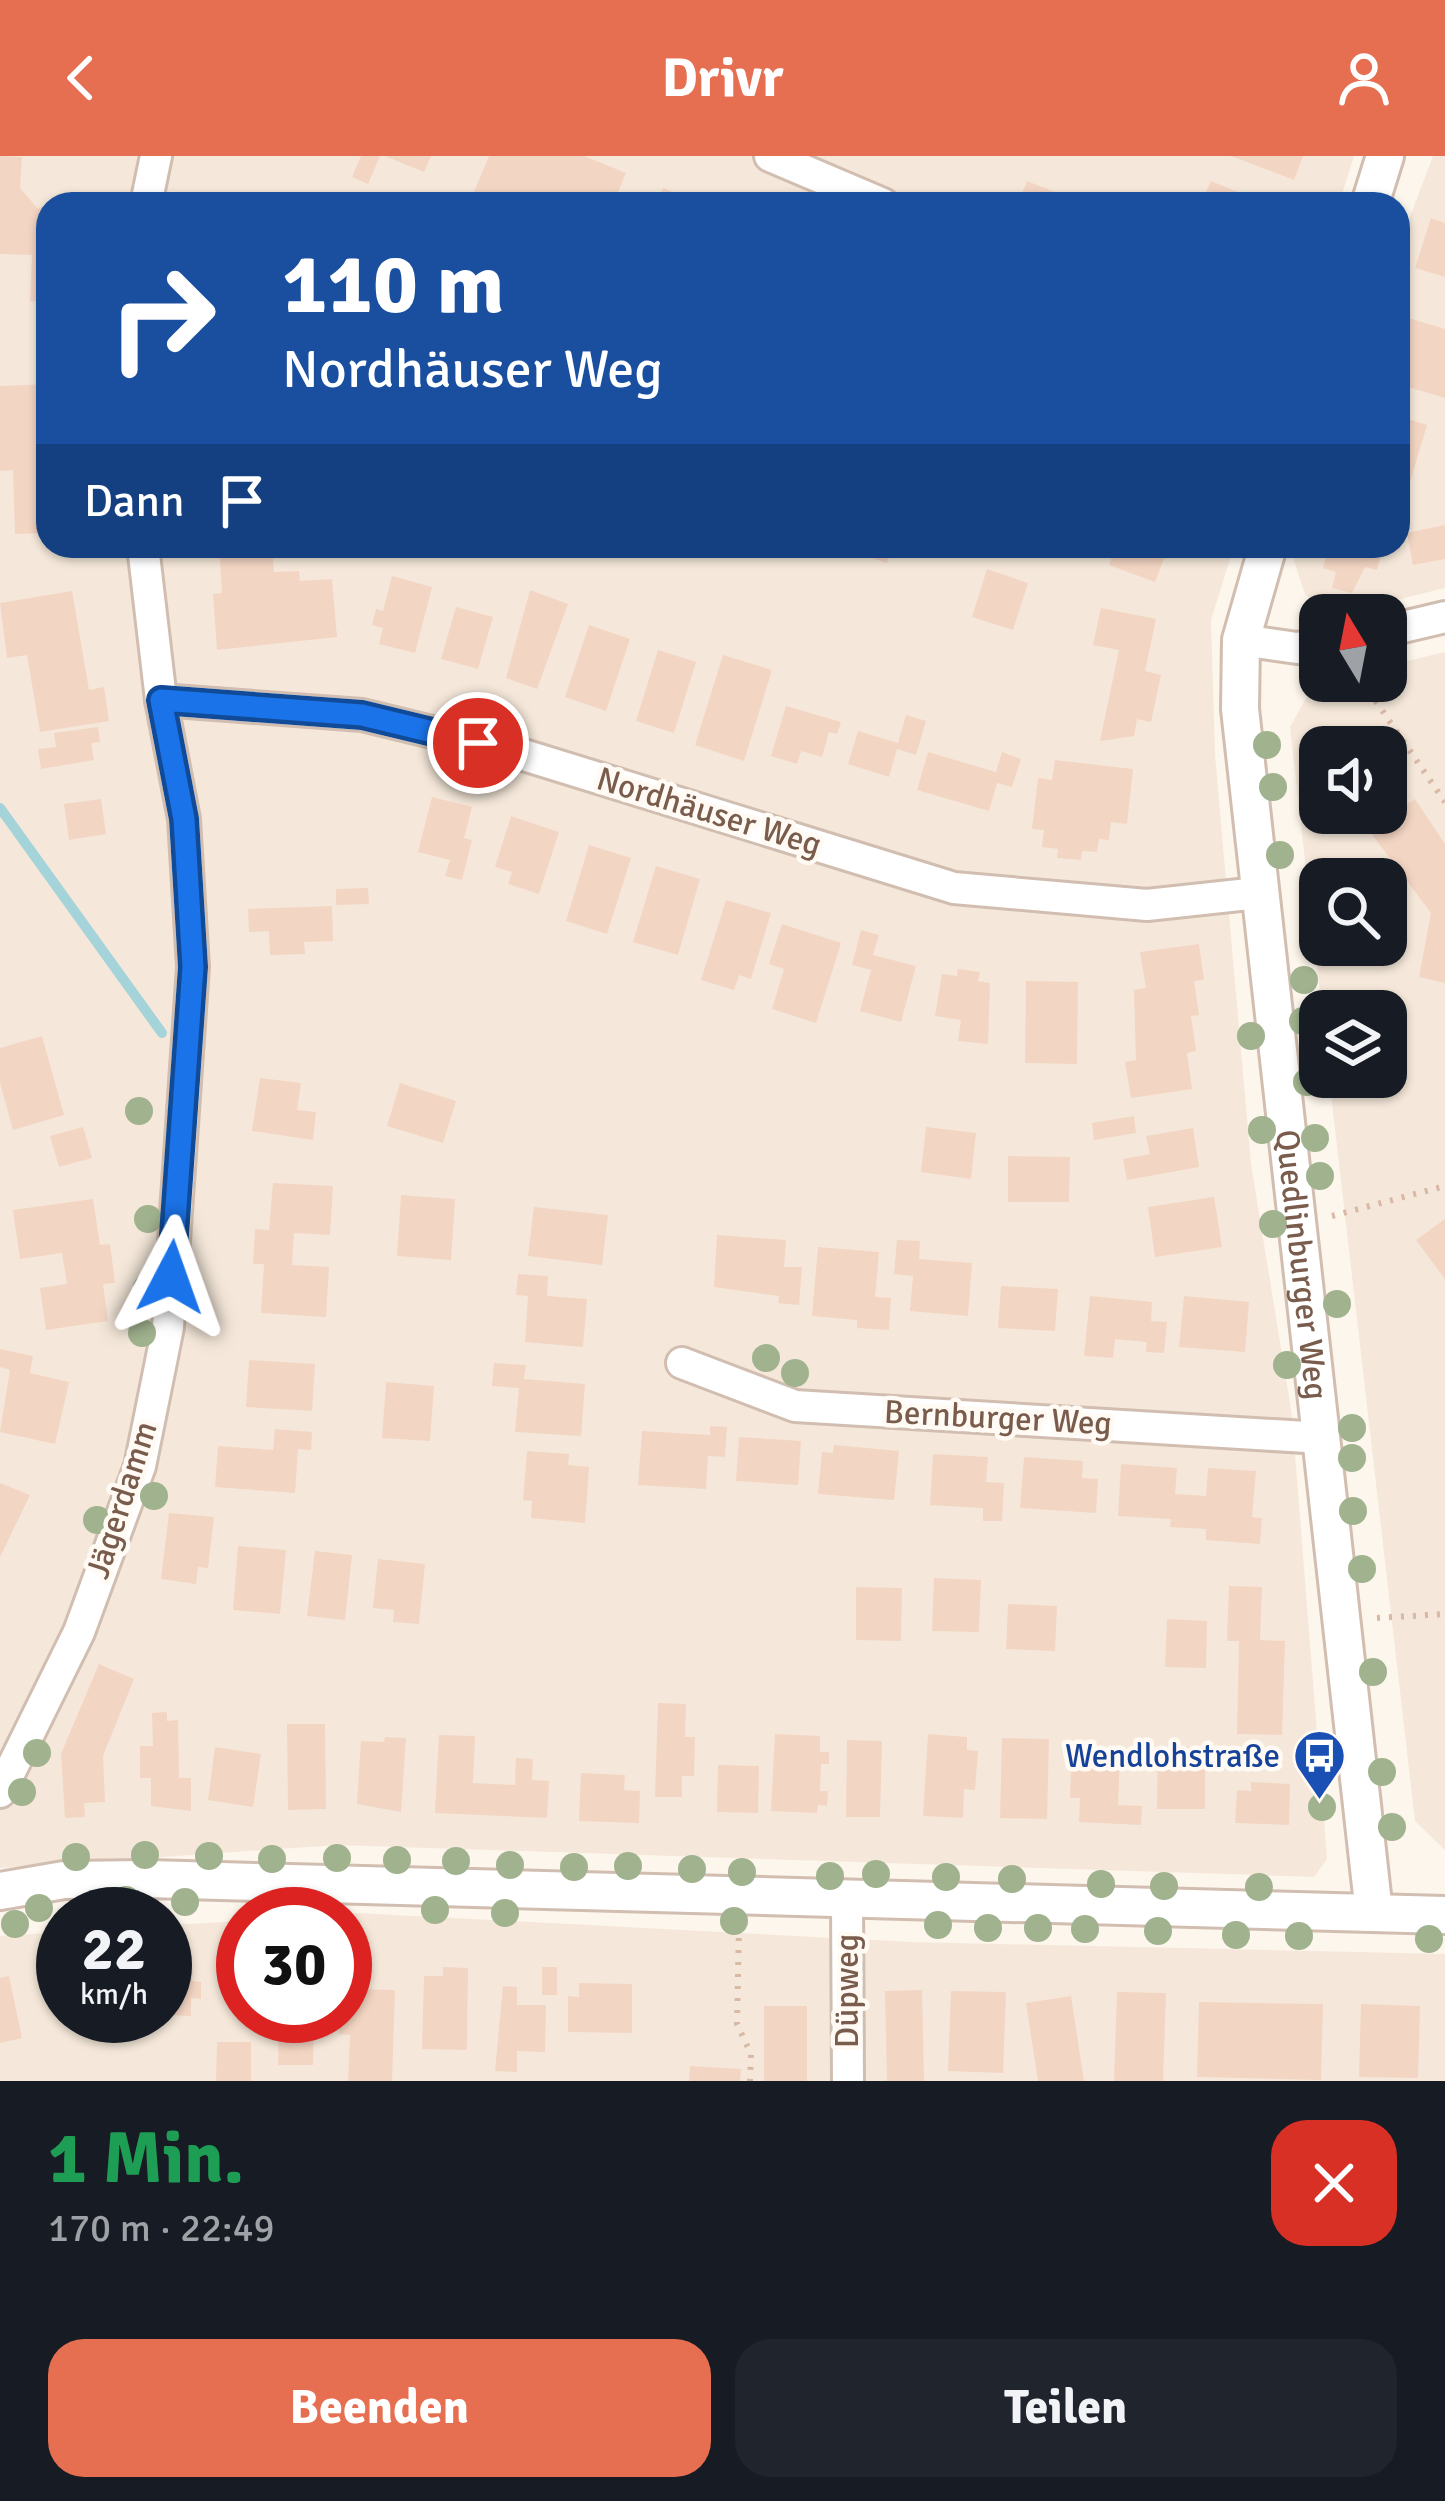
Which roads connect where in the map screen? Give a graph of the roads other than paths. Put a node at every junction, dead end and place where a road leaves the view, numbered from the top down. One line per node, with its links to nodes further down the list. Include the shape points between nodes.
1 (156, 156): 4 (street)
2 (770, 156): 5 (street)
3 (1385, 156): 6 (street)
4 (148, 192)
5 (856, 192)
6 (1374, 192)
7 (144, 558): 13 (street, Jägerdamm)
8 (1265, 558): 11 (street, Quedlinburger Weg)
9 (1445, 617): 10 (street)
10 (1407, 626)
11 (1241, 640): 12 (street); 14 (street, Quedlinburger Weg)
12 (1299, 648)
13 (161, 700): 14 (street, Nordhäuser Weg, via 362,715 514,752 954,889 1147,905); 17 (street, Jägerdamm, via 184,819 193,967 168,1327 140,1466 79,1631)
14 (1258, 892): 16 (street, Quedlinburger Weg)
15 (682, 1363): 16 (street, Bernburger Weg, via 795,1406)
16 (1322, 1438): 20 (street, Quedlinburger Weg)
17 (0, 1792)
18 (0, 1891): 19 (street, via 149,1879)
19 (847, 1902): 20 (street); 22 (street, Düpweg)
20 (1374, 1913): 21 (street)
21 (1445, 1915)
22 (848, 2081)

